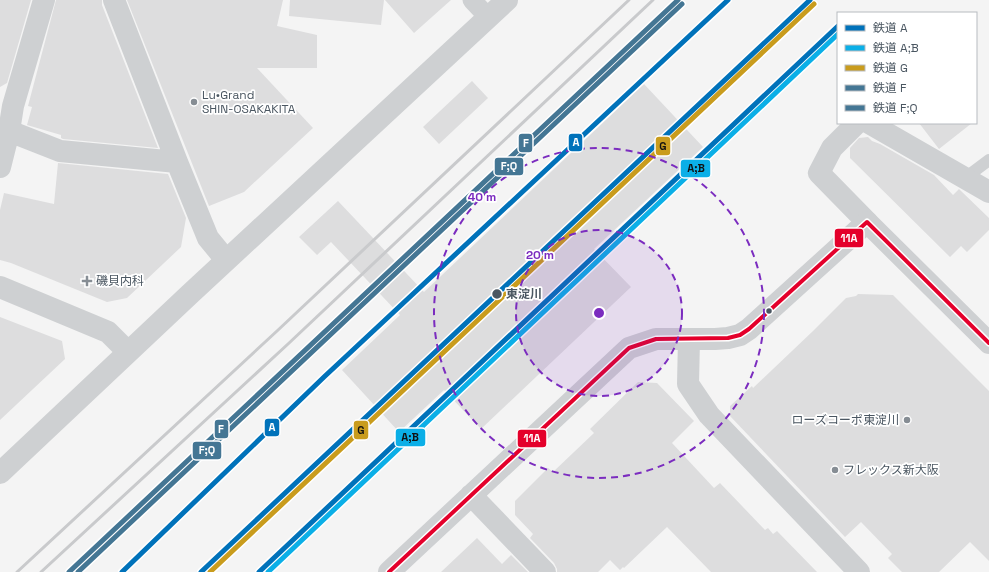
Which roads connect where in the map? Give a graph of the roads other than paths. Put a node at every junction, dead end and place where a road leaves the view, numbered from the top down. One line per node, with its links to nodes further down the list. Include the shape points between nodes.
1 (44, 0): 6 (street)
2 (114, 0): 11 (street)
3 (472, 0): 5 (street)
4 (506, 0): 5 (street)
5 (488, 17): 16 (street)
6 (7, 104): 9 (street)
7 (856, 124): 15 (street, via 832,148 819,174)
8 (871, 124): 13 (street)
9 (9, 131): 11 (street, via 60,151); 12 (street)
10 (989, 160): 13 (lane)
11 (177, 162): 16 (street, via 208,238)
12 (0, 167)
13 (965, 178): 14 (street)
14 (989, 192)
15 (867, 222): 18 (street, via 740,335 728,338); 19 (street)
16 (226, 260): 20 (street)
17 (0, 287): 20 (street, via 108,332)
18 (689, 339): 22 (street, via 656,339 629,348); 25 (street, via 688,384 709,415)
19 (989, 343)
20 (128, 352): 21 (street)
21 (0, 473)
22 (471, 495): 23 (street); 24 (street)
23 (389, 572)
24 (545, 572)
25 (859, 572)

